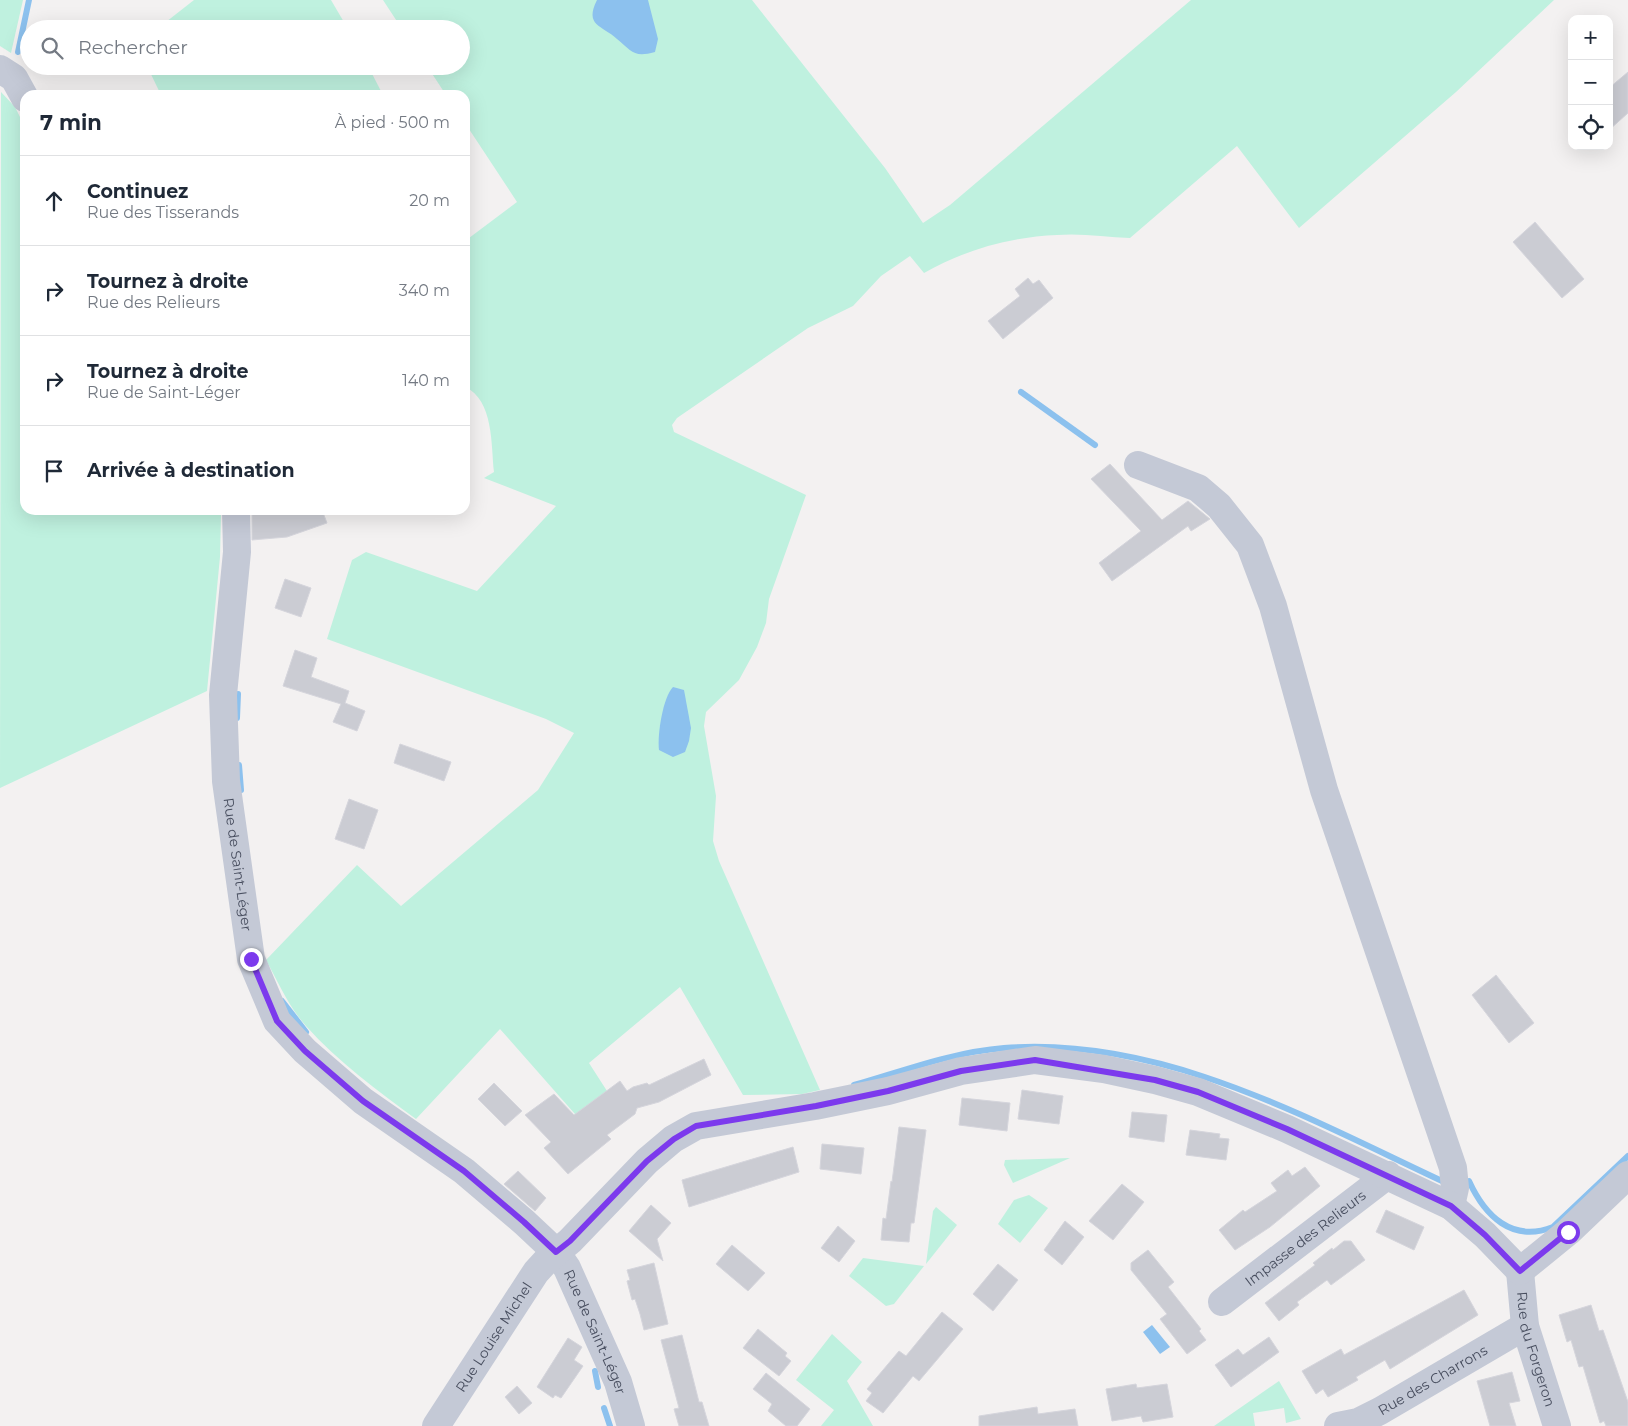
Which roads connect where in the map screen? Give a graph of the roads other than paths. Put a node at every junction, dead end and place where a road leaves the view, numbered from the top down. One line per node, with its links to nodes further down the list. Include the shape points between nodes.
1 (0, 69): 2 (street, via 14,78)
2 (21, 90)
3 (1138, 466): 7 (street, via 1198,488 1218,506 1250,545 1259,566 1274,606 1324,790 1453,1168 1455,1188)
4 (236, 515): 8 (street, Rue de Saint-Léger, via 237,552 223,696 226,780 251,959 277,1021 305,1051 363,1101 464,1171)
5 (1388, 1175): 7 (street, Rue Louise Michel); 8 (street, Rue Louise Michel, via 1198,1092 1155,1080 1035,1060 961,1071 816,1106 696,1126 647,1161); 10 (street, Impasse des Relieurs)
6 (1628, 1175): 9 (street, via 1568,1232)
7 (1451, 1206): 9 (street, Rue Louise Michel)
8 (556, 1252): 12 (street, Rue Louise Michel, via 536,1272); 13 (street, Rue de Saint-Léger, via 567,1268 618,1382)
9 (1520, 1271): 11 (street, Rue du Forgeron)
10 (1222, 1302)
11 (1525, 1326): 14 (street, Rue des Charrons, via 1380,1411 1358,1422); 15 (street, Rue du Forgeron)
12 (436, 1426)
13 (631, 1426)
14 (1338, 1426)
15 (1557, 1426)

